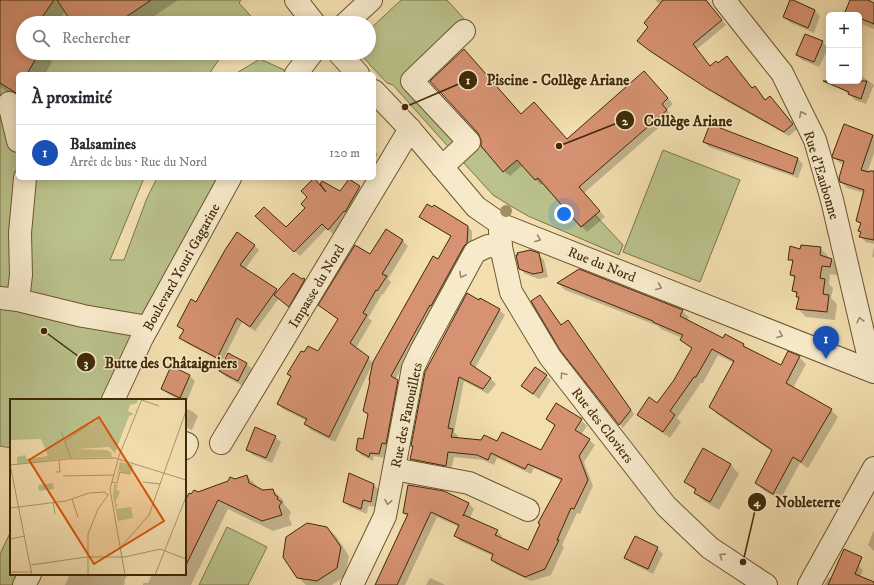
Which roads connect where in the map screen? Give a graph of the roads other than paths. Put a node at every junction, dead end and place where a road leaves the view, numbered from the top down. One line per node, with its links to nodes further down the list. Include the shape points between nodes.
1 (296, 0): 4 (street)
2 (371, 0): 5 (street)
3 (724, 0): 24 (street, Rue d'Eaubonne, one-way to 3, via 815,140 782,73)
4 (309, 16)
5 (354, 16)
6 (464, 31): 15 (street, via 412,81 469,142)
7 (307, 60): 9 (street)
8 (345, 60): 10 (street)
9 (298, 72)
10 (356, 72)
11 (376, 93): 13 (street, Rue du Nord)
12 (9, 102): 14 (street)
13 (410, 129): 15 (street, Rue du Nord); 26 (street, Impasse du Nord)
14 (16, 132)
15 (442, 167): 18 (street, Rue du Nord)
16 (24, 180): 22 (street, via 20,232 21,275)
17 (229, 180): 23 (street, Boulevard Youri Gagarine)
18 (476, 206): 19 (street, Rue du Nord); 21 (street, Rue des Fanouillets, via 484,229)
19 (502, 225): 20 (street, Rue des Cloviers); 24 (street, Rue du Nord, one-way to 24)
20 (501, 247): 21 (street, via 488,246); 33 (street, Rue des Cloviers, one-way to 20, via 710,548 666,506 621,450 550,357 511,292)
21 (475, 252): 28 (street, Rue des Fanouillets, one-way to 28, via 413,368)
22 (9, 299): 23 (street, via 83,316)
23 (148, 327): 25 (street, Boulevard Youri Gagarine)
24 (873, 371)
25 (113, 399)
26 (221, 443)
27 (874, 468): 34 (street)
28 (394, 469): 29 (street, via 469,483); 32 (street, Rue des Fanouillets, one-way to 32, via 385,516)
29 (528, 510)
30 (29, 575): 31 (street)
31 (24, 585)
32 (352, 585)
33 (766, 585)
34 (808, 585)

